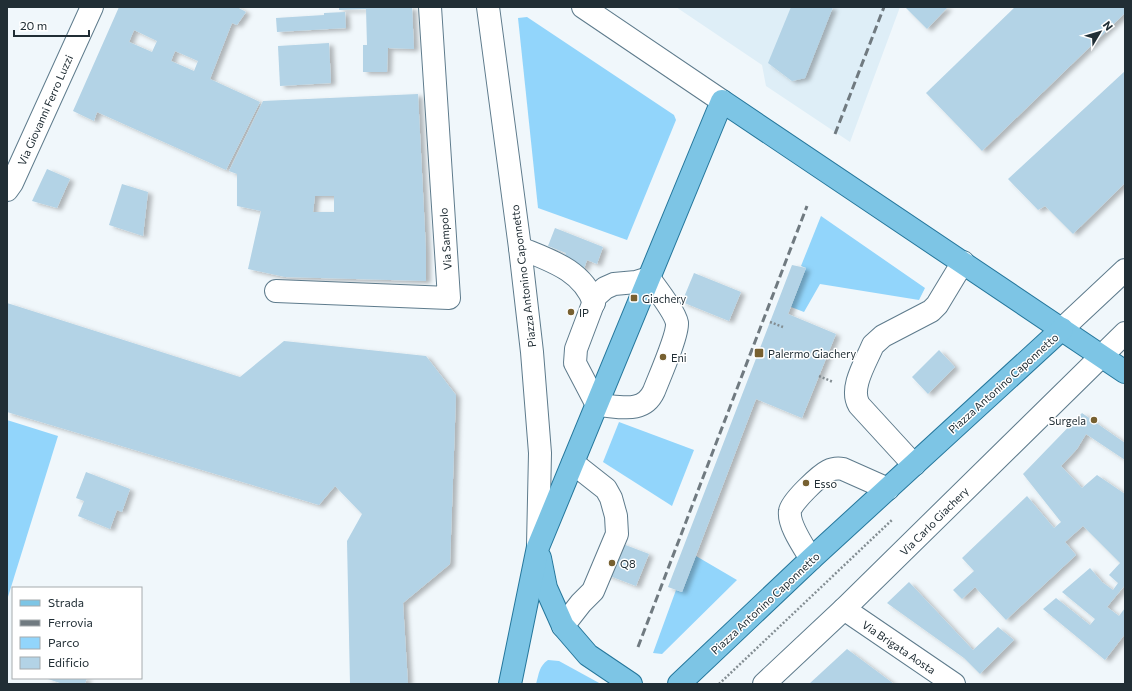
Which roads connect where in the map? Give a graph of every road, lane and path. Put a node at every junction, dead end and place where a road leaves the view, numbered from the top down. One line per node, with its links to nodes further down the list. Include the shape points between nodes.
1 (92, 7): 6 (street, Via Giovanni Ferro Luzzi)
2 (430, 7): 11 (street, Via Sampolo, via 449,298)
3 (488, 7): 7 (street, Piazza Antonino Caponnetto)
4 (582, 7): 5 (street, Piazza Antonino Caponnetto)
5 (722, 101): 8 (main road, Piazza Antonino Caponnetto); 10 (main road, Piazza Antonino Caponnetto)
6 (7, 190)
7 (520, 248): 12 (street, via 564,267 589,291); 23 (street, Piazza Antonino Caponnetto, via 539,445)
8 (963, 262): 15 (main road, Piazza Antonino Caponnetto); 21 (street, via 931,312 877,340 856,384 856,399 859,405)
9 (1125, 270): 15 (street)
10 (649, 278): 12 (street, via 605,288 596,296); 19 (main road, Piazza Antonino Caponnetto); 19 (street, via 677,323 676,334 654,391 650,399 636,408)
11 (276, 291)
12 (594, 303): 19 (street, via 576,349 575,363)
13 (770, 322): 14 (path)
14 (783, 327)
15 (1062, 329): 17 (main road); 21 (main road, Piazza Antonino Caponnetto)
16 (1125, 333): 17 (street, Via Carlo Giachery)
17 (1101, 356): 18 (main road); 25 (street, Via Carlo Giachery)
18 (1125, 372)
19 (597, 405): 20 (main road, Piazza Antonino Caponnetto)
20 (574, 463): 23 (main road, Piazza Antonino Caponnetto); 26 (street, via 606,489 616,516 617,534 593,591)
21 (914, 465): 22 (main road, Piazza Antonino Caponnetto)
22 (888, 489): 24 (main road, Piazza Antonino Caponnetto); 24 (street, via 843,469 836,468 823,474 790,510 792,525)
23 (538, 547): 26 (main road, Piazza Antonino Caponnetto, via 546,588); 27 (main road, Piazza Antonino Caponnetto)
24 (811, 559): 29 (main road, Piazza Antonino Caponnetto)
25 (844, 609): 30 (street, Via Carlo Giachery); 31 (street, Via Brigata Aosta)
26 (564, 626): 28 (main road, Piazza Antonino Caponnetto, via 588,655)
27 (510, 684)
28 (631, 684)
29 (679, 684)
30 (764, 684)
31 (954, 684)

